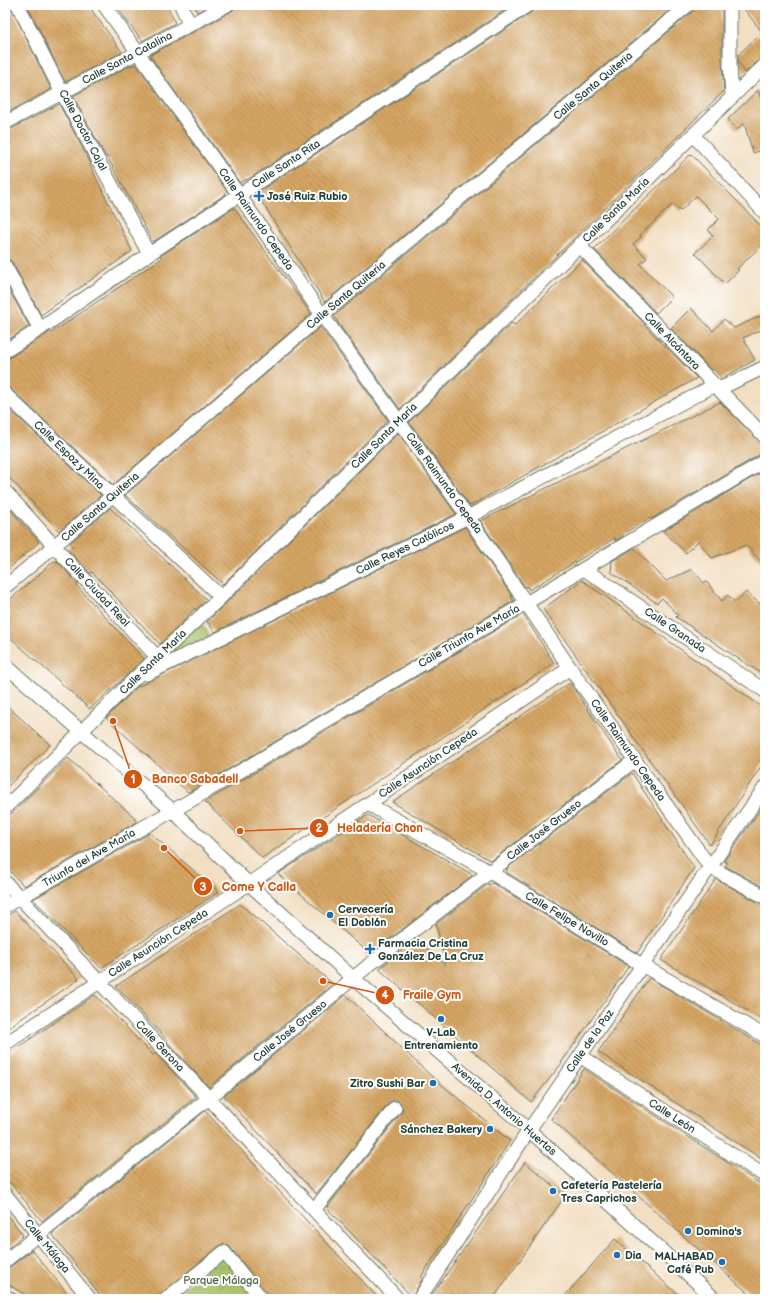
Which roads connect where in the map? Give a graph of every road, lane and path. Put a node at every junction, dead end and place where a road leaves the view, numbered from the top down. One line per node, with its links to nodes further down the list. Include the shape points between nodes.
1 (18, 5): 11 (street, Calle Doctor Cajal)
2 (104, 5): 9 (street, Calle Raimundo Cepeda)
3 (181, 5): 8 (street)
4 (227, 5): 8 (street, Calle Santa Catalina)
5 (528, 5): 15 (street, Calle Santa Rita)
6 (688, 5): 20 (street, Calle Santa Quiteria)
7 (730, 5): 12 (street)
8 (190, 25): 9 (street, Calle Santa Catalina)
9 (137, 53): 11 (street, Calle Santa Catalina); 15 (street, Calle Raimundo Cepeda)
10 (765, 65): 12 (street, Calle Santa María)
11 (62, 93): 13 (street, Calle Santa Catalina); 18 (street, Calle Doctor Cajal)
12 (732, 97): 14 (street, Calle Santa María)
13 (5, 123)
14 (692, 136): 16 (street); 17 (street, Calle Santa María)
15 (239, 195): 18 (street, Calle Santa Rita); 20 (street, Calle Raimundo Cepeda)
16 (765, 213)
17 (580, 245): 24 (street, Calle Alcántara); 26 (street, Calle Santa María)
18 (148, 254): 21 (street, Calle Santa Rita)
19 (5, 266): 21 (street)
20 (322, 315): 26 (street, Calle Raimundo Cepeda); 30 (street, Calle Santa Quiteria)
21 (40, 329): 22 (street, Calle Santa Rita)
22 (5, 351)
23 (765, 367): 24 (street, Calle Reyes Católicos)
24 (717, 387): 27 (street, Calle Alcántara); 31 (street, Calle Reyes Católicos)
25 (5, 394): 30 (street, Calle Espoz y Mina)
26 (399, 421): 31 (street, Calle Raimundo Cepeda); 35 (street, Calle Santa María)
27 (765, 437)
28 (765, 461): 33 (street, Calle Triunfo Ave María)
29 (5, 491): 32 (street, Calle Ciudad Real)
30 (113, 496): 32 (street, Calle Santa Quiteria); 35 (street, Calle Espoz y Mina)
31 (468, 517): 36 (street, Calle Raimundo Cepeda); 40 (street, Calle Reyes Católicos)
32 (54, 546): 34 (street, Calle Santa Quiteria); 37 (street, Calle Ciudad Real)
33 (584, 568): 36 (street, Calle Triunfo Ave María); 41 (street, Calle Granada)
34 (5, 588)
35 (221, 597): 37 (street, Calle Santa María)
36 (527, 603): 39 (street, Calle Raimundo Cepeda); 47 (street, Calle Triunfo Ave María)
37 (158, 658): 40 (street, Calle Santa María)
38 (5, 665): 42 (street, Avenida D. Antonio Huertas)
39 (570, 668): 43 (street, Calle Raimundo Cepeda); 45 (street, Calle Asunción Cepeda)
40 (133, 680): 42 (street, Calle Santa María)
41 (765, 692)
42 (82, 732): 46 (street, Calle Santa María); 47 (street, Avenida D. Antonio Huertas)
43 (635, 760): 48 (street, Calle Raimundo Cepeda); 49 (street, Calle José Grueso)
44 (765, 786): 48 (street, Calle de la Paz)
45 (368, 804): 49 (street, Calle Felipe Novillo); 51 (street, Calle Asunción Cepeda)
46 (5, 808)
47 (173, 811): 51 (street, Avenida D. Antonio Huertas); 53 (street, Triunfo del Ave María)
48 (710, 867): 52 (street); 55 (street, Calle de la Paz)
49 (490, 872): 55 (street, Calle Felipe Novillo); 56 (street, Calle José Grueso)
50 (5, 882): 53 (street, Calle Gerona)
51 (249, 884): 56 (street, Avenida D. Antonio Huertas); 57 (street, Calle Asunción Cepeda)
52 (765, 897)
53 (19, 898): 54 (street, Triunfo del Ave María); 57 (street, Calle Gerona)
54 (5, 906)
55 (642, 965): 58 (street, Calle Felipe Novillo); 60 (street, Calle de la Paz)
56 (353, 978): 61 (street, Calle José Grueso); 63 (street, Avenida D. Antonio Huertas)
57 (99, 982): 59 (street, Calle Asunción Cepeda); 61 (street, Calle Gerona)
58 (765, 1036)
59 (5, 1044)
60 (580, 1056): 63 (street, Calle de la Paz); 64 (street, Calle León)
61 (209, 1098): 66 (street, Calle Gerona); 67 (street, Calle José Grueso)
62 (395, 1108): 66 (street)
63 (529, 1130): 70 (street, Avenida D. Antonio Huertas); 76 (street, Calle de la Paz)
64 (765, 1176)
65 (5, 1194): 67 (street, Calle Málaga)
66 (314, 1210): 75 (street, Calle Gerona)
67 (38, 1235): 68 (street, Calle José Grueso); 72 (street, Calle Málaga)
68 (5, 1261)
69 (5, 1296): 71 (street)
70 (707, 1297)
71 (10, 1299)
72 (90, 1299)
73 (166, 1299): 74 (street, via 224,1252)
74 (262, 1299)
75 (398, 1299)
76 (419, 1299)

